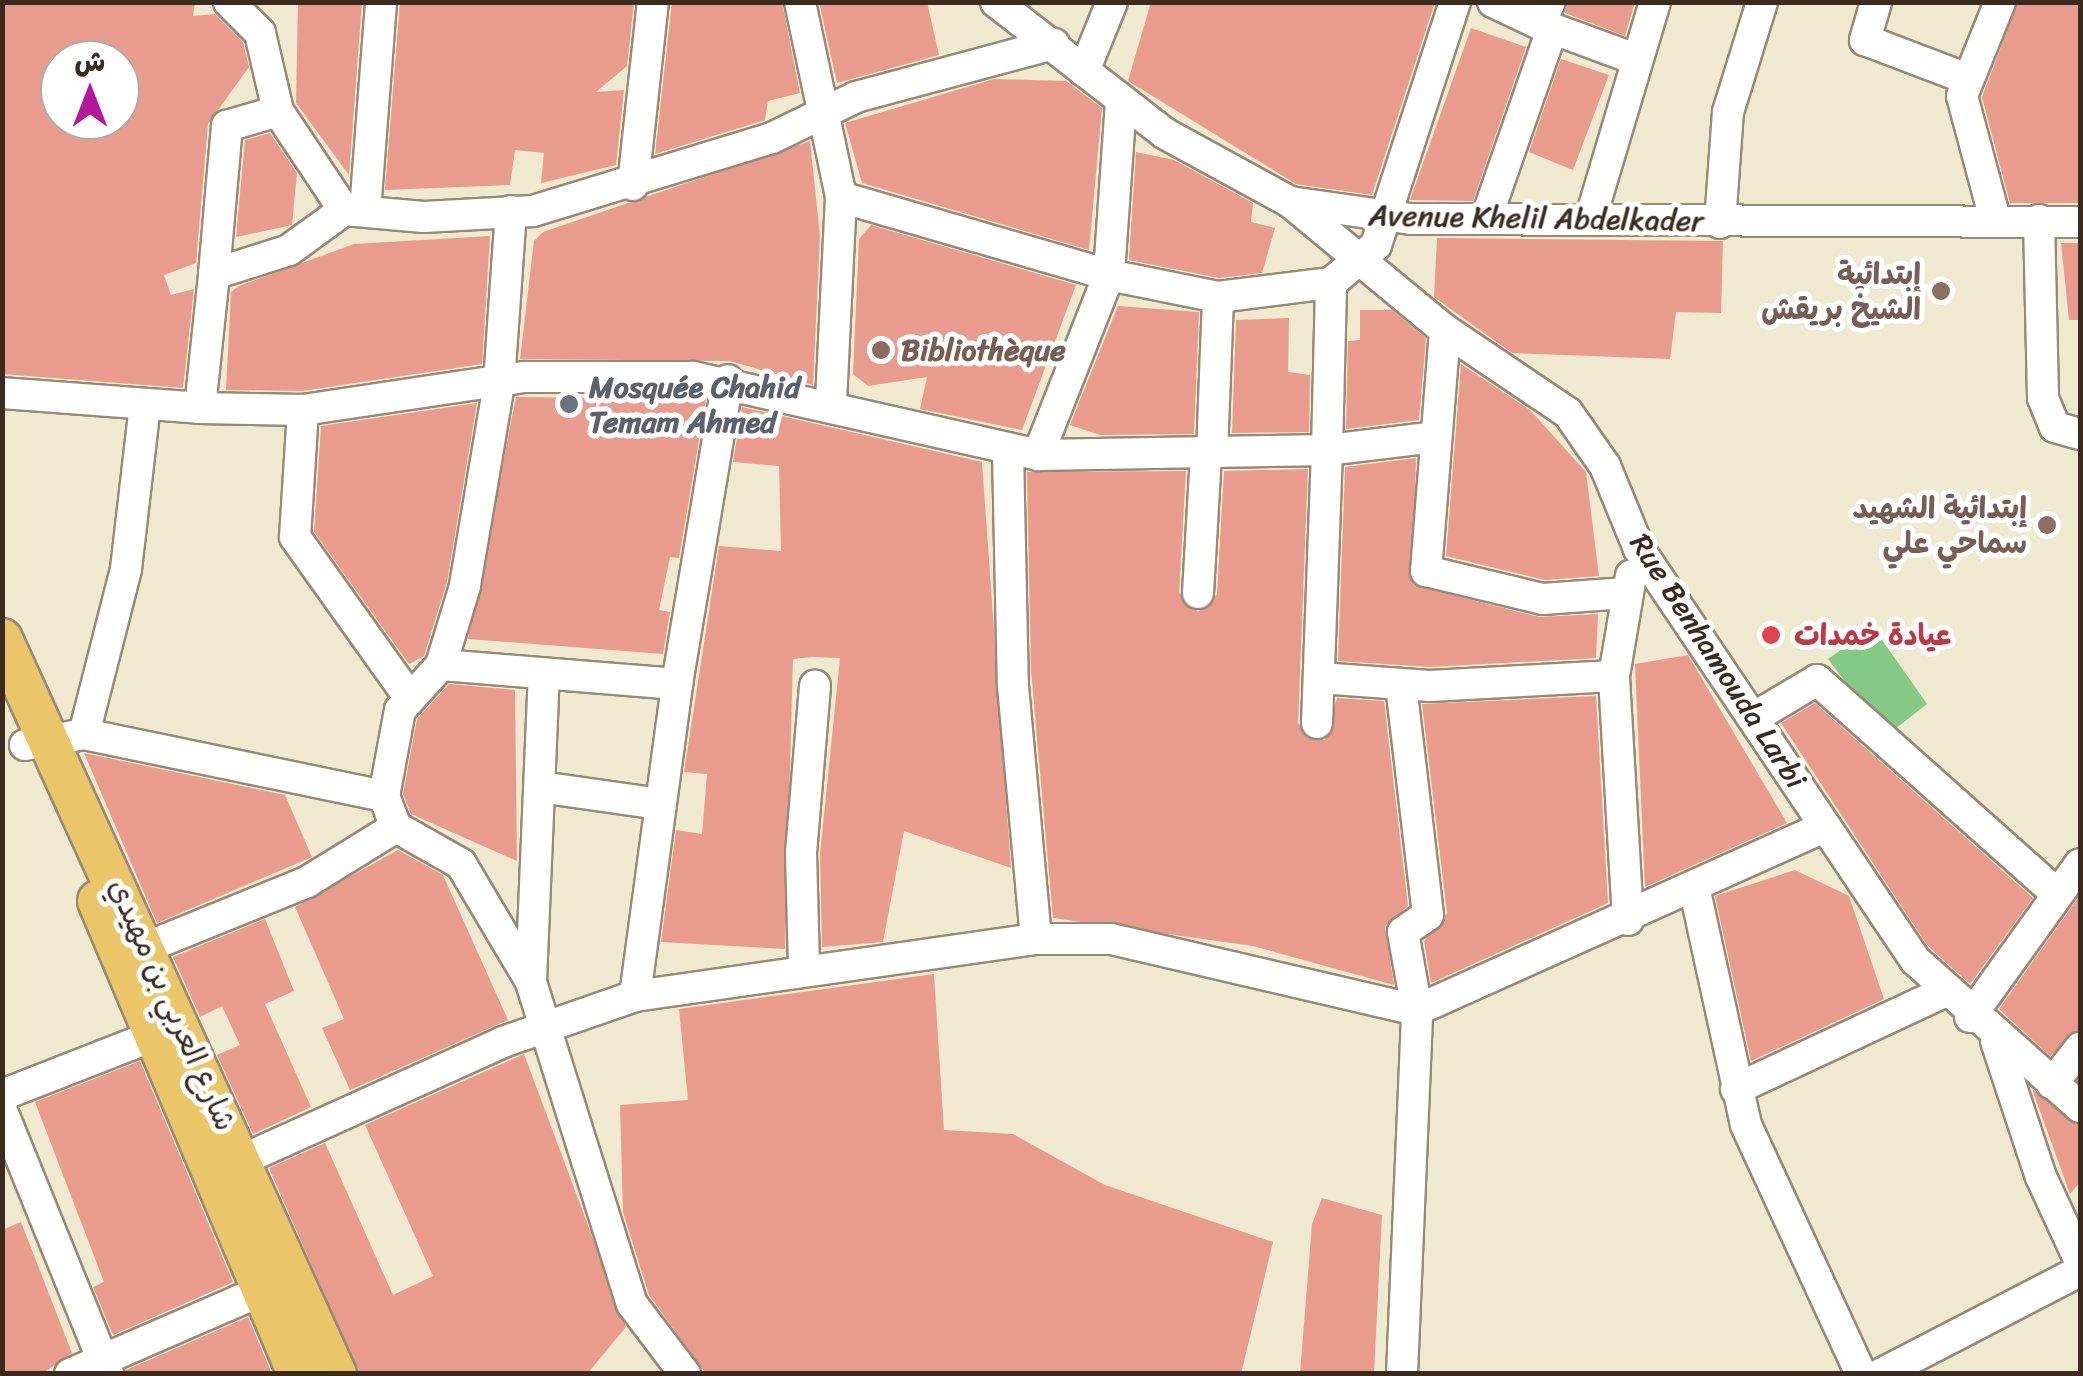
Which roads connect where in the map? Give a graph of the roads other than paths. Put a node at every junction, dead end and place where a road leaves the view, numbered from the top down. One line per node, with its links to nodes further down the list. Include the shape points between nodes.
1 (229, 2): 19 (street, via 260,33)
2 (380, 2): 24 (street)
3 (652, 2): 21 (street)
4 (800, 2): 20 (street)
5 (996, 2): 14 (street, Avenue Khelil Abdelkader)
6 (1112, 2): 16 (street)
7 (1455, 2): 26 (street, via 1400,150)
8 (1492, 2): 13 (street)
9 (1655, 2): 15 (street)
10 (1762, 2): 32 (street, via 1728,112)
11 (1876, 2): 17 (street, via 1865,40)
12 (2000, 2): 17 (street)
13 (1547, 18): 15 (street); 27 (street)
14 (1054, 44): 16 (street, Avenue Khelil Abdelkader); 20 (street, via 856,97)
15 (1635, 59): 29 (street)
16 (1084, 71): 18 (street, Avenue Khelil Abdelkader)
17 (1964, 78): 28 (street)
18 (1121, 102): 23 (street, Avenue Khelil Abdelkader); 35 (street)
19 (278, 112): 24 (street); 34 (street, via 227,126)
20 (826, 114): 21 (street); 22 (street)
21 (633, 185): 25 (street)
22 (841, 197): 35 (street); 42 (street)
23 (1290, 202): 26 (street, Avenue Khelil Abdelkader); 33 (street, Rue Benhamouda Larbi)
24 (354, 211): 25 (street); 34 (street, via 289,250)
25 (511, 211): 40 (street)
26 (1388, 218): 27 (street, Avenue Khelil Abdelkader); 33 (street)
27 (1486, 218): 29 (street, Avenue Khelil Abdelkader)
28 (1995, 219): 30 (street, Avenue Khelil Abdelkader); 32 (street, Avenue Khelil Abdelkader)
29 (1590, 220): 32 (street, Avenue Khelil Abdelkader)
30 (2039, 220): 31 (street, Avenue Khelil Abdelkader); 46 (street, via 2043,398 2055,427)
31 (2080, 222)
32 (1720, 223)
33 (1363, 262): 36 (street); 38 (street, Rue Benhamouda Larbi)
34 (214, 274): 44 (street)
35 (1109, 275): 37 (street); 49 (street)
36 (1331, 283): 37 (street); 48 (street)
37 (1218, 297): 50 (street)
38 (1445, 330): 47 (street); 51 (street, Rue Benhamouda Larbi, via 1568,413 1605,466)
39 (728, 380): 40 (street, via 595,375); 42 (street); 59 (street)
40 (499, 384): 45 (street); 55 (street, via 483,501)
41 (2, 394): 43 (street)
42 (830, 402): 49 (street)
43 (145, 404): 44 (street); 66 (street, via 126,569)
44 (200, 408): 45 (street)
45 (303, 410): 62 (street, via 295,538)
46 (2080, 434)
47 (1436, 437): 48 (street); 53 (street, via 1428,574 1543,599)
48 (1327, 450): 50 (street); 58 (street)
49 (1023, 453): 50 (street); 76 (street, via 1013,686)
50 (1209, 454): 52 (street)
51 (1639, 549): 53 (street); 64 (street, Rue Benhamouda Larbi)
52 (1198, 593)
53 (1626, 593): 57 (street)
54 (2, 639): 66 (main road, شارع العربي بن مهيدي)
55 (441, 665): 56 (street); 62 (street)
56 (544, 674): 59 (street); 67 (street)
57 (1614, 676): 60 (street); 75 (street)
58 (1320, 678): 60 (street); 65 (street)
59 (678, 684): 69 (street)
60 (1401, 685): 82 (street, via 1428,915 1403,932)
61 (815, 686): 78 (street, via 800,854)
62 (406, 694): 68 (street)
63 (2, 698): 66 (main road)
64 (1756, 717): 71 (street, Rue Benhamouda Larbi); 74 (street, via 1817,680)
65 (1317, 722)
66 (51, 739): 68 (street); 77 (main road, شارع العربي بن مهيدي); 85 (main road)
67 (540, 787): 69 (street); 79 (street)
68 (384, 796): 70 (street)
69 (660, 804): 81 (street)
70 (396, 826): 77 (street, via 307,882); 79 (street, via 460,864)
71 (1824, 826): 73 (street); 80 (street, Rue Benhamouda Larbi)
72 (2080, 864): 74 (street)
73 (1696, 891): 75 (street); 89 (street)
74 (2056, 894): 83 (street)
75 (1628, 920): 82 (street)
76 (1036, 939): 78 (street); 82 (street, via 1148,946)
77 (147, 947): 85 (main road, شارع العربي بن مهيدي)
78 (804, 967): 81 (street)
79 (531, 982): 84 (street)
80 (1944, 992): 83 (street, Rue Benhamouda Larbi); 89 (street)
81 (635, 996): 84 (street)
82 (1416, 1010): 102 (street)
83 (1970, 1017): 86 (street, Rue Benhamouda Larbi)
84 (540, 1027): 93 (street); 101 (street, via 632,1304)
85 (168, 1030): 90 (street); 93 (main road, شارع العربي بن مهيدي); 96 (main road)
86 (1996, 1041): 88 (street, Rue Benhamouda Larbi); 94 (street, via 2040,1177)
87 (2080, 1048): 88 (street)
88 (2052, 1084): 91 (street, Rue Benhamouda Larbi)
89 (1736, 1089): 103 (street, via 1758,1157)
90 (2, 1095)
91 (2080, 1106)
92 (2, 1111): 97 (street)
93 (242, 1160): 100 (main road, شارع العربي بن مهيدي)
94 (2080, 1260)
95 (2080, 1271): 104 (street)
96 (263, 1290): 97 (street); 99 (main road)
97 (105, 1366): 98 (street)
98 (70, 1374)
99 (298, 1374)
100 (336, 1374)
101 (685, 1374)
102 (1402, 1374)
103 (1861, 1374)
104 (1881, 1374)

